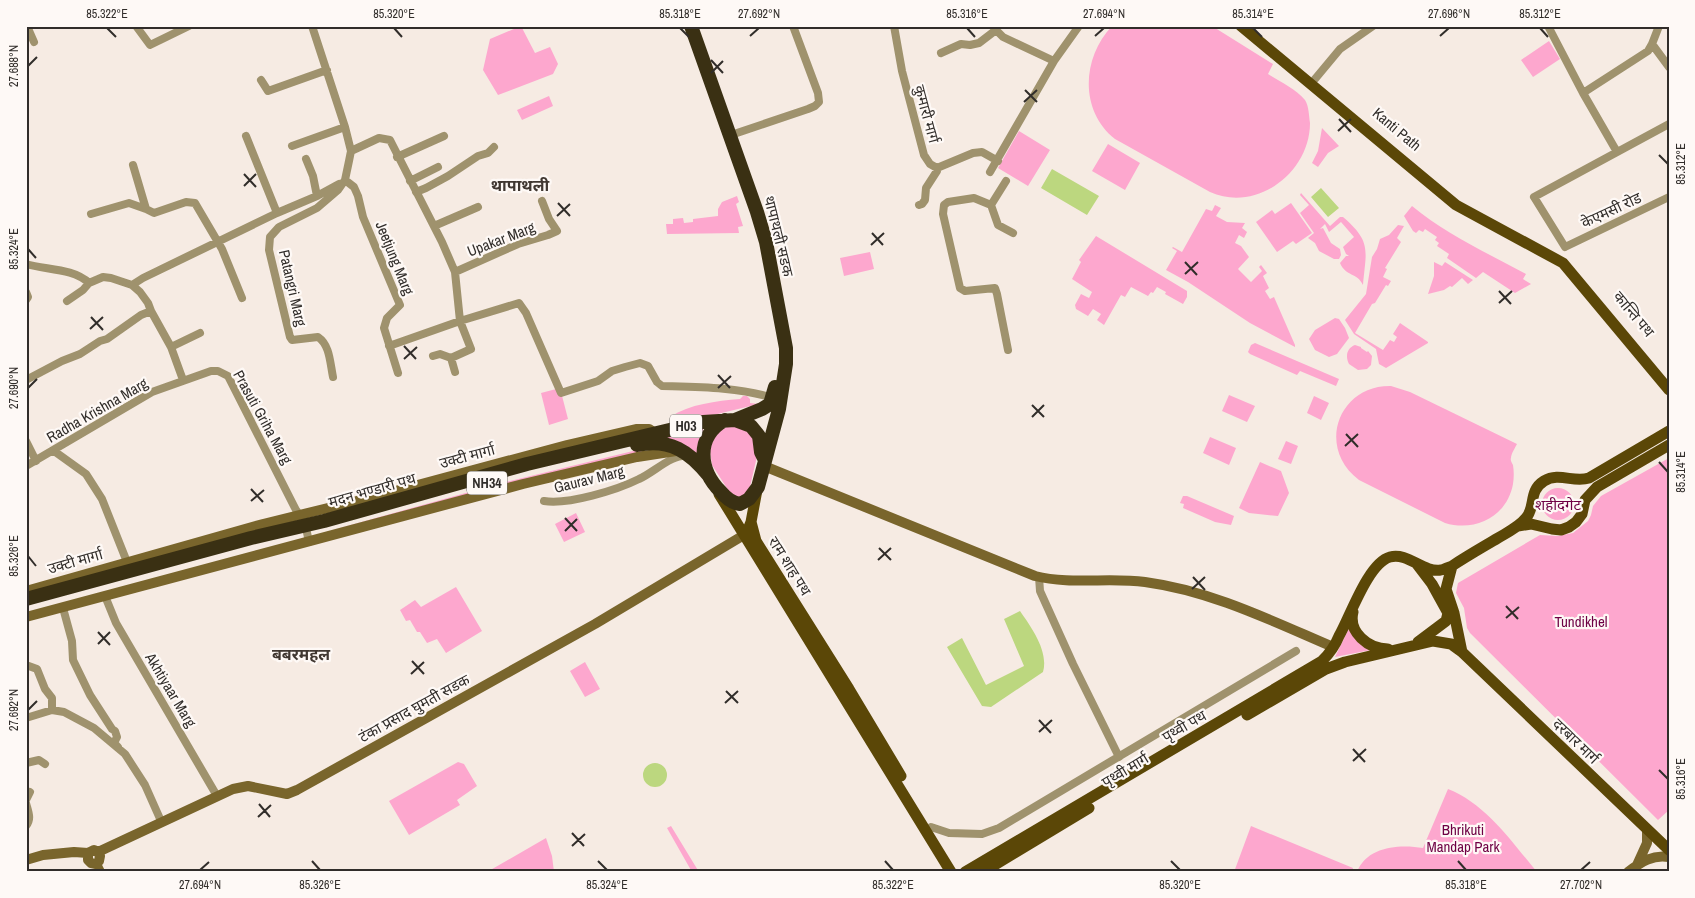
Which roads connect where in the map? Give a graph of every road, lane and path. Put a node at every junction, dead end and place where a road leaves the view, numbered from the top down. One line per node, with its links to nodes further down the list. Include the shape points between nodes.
1 (27, 26): 16 (street)
2 (136, 26): 3 (street, via 150,45)
3 (189, 26)
4 (312, 26): 21 (street)
5 (683, 26): 81 (highway, थापाथली सडक, via 752,217 779,347)
6 (691, 26): 27 (highway, थापाथली सडक)
7 (793, 26): 27 (street, via 819,102 808,109)
8 (894, 26): 39 (street, कुमारी मार्ग, via 924,155)
9 (1078, 26): 19 (street)
10 (1241, 26): 80 (main road, via 1456,205 1563,263)
11 (1250, 26): 22 (main road)
12 (1373, 26): 22 (street, via 1340,49)
13 (1548, 26): 24 (street)
14 (1659, 26): 17 (street)
15 (994, 28): 18 (street, via 979,43 961,44); 19 (street, via 1003,37)
16 (34, 42)
17 (1652, 44): 20 (street); 24 (street, via 1648,51)
18 (941, 53)
19 (1054, 61): 36 (street)
20 (1669, 67)
21 (327, 70): 23 (street, via 268,91); 26 (street)
22 (1315, 79): 57 (main road, Kanti Path, via 1461,202 1527,237)
23 (261, 80)
24 (1583, 94): 33 (street)
25 (1669, 124): 33 (street)
26 (345, 128): 30 (street); 32 (street)
27 (730, 135): 81 (highway, थापाथली सडक, via 766,242 786,348 786,364)
28 (246, 136): 52 (street)
29 (444, 136): 34 (street)
30 (292, 146)
31 (494, 147): 44 (street)
32 (351, 150): 34 (street, via 385,138 390,140); 41 (street)
33 (1617, 152): 57 (street, via 1534,197)
34 (397, 157): 43 (street)
35 (306, 159): 45 (street)
36 (998, 161): 39 (street, via 982,152); 40 (street)
37 (133, 165): 51 (street)
38 (438, 167): 43 (street)
39 (937, 168): 48 (street, via 926,188 925,200)
40 (990, 172)
41 (345, 180): 45 (street); 69 (street, Jeetjung Marg, via 354,187 358,196 363,217 400,305 384,323); 76 (street, Patangri Marg, via 317,208 279,227 269,243 290,337 297,340 318,337 324,341)
42 (1006, 181): 49 (street)
43 (410, 182): 44 (street)
44 (416, 192): 54 (street)
45 (317, 196): 52 (street)
46 (1669, 197): 57 (street, केएमसी रोड)
47 (542, 201): 59 (street, Upakar Marg, via 557,230)
48 (919, 205)
49 (991, 205): 55 (street, via 998,225); 71 (street, via 974,198 948,202 944,205 943,214 960,288 965,291 995,288)
50 (478, 207): 54 (street)
51 (146, 209): 53 (street, via 129,203); 56 (street, via 154,213 186,202 195,203)
52 (277, 213): 56 (street)
53 (90, 214)
54 (434, 226): 59 (street)
55 (1013, 234)
56 (218, 242): 61 (street); 63 (street)
57 (1562, 251): 77 (main road, कान्ति पथ)
58 (26, 264): 60 (street, via 75,274)
59 (455, 272): 67 (street)
60 (89, 283): 61 (street, via 104,277); 65 (street)
61 (132, 285): 66 (street, via 148,302)
62 (26, 292): 64 (street)
63 (242, 298)
64 (26, 300)
65 (67, 301)
66 (151, 311): 70 (street); 78 (street, via 80,354)
67 (460, 321): 69 (street); 73 (street, via 471,349); 81 (street, via 519,303 561,393 640,363 648,366 656,382 662,386 763,395)
68 (200, 333): 70 (street)
69 (389, 346): 75 (street, Jeetjung Marg)
70 (172, 347): 79 (street)
71 (1008, 350)
72 (433, 356): 73 (street, via 440,354)
73 (451, 358): 74 (street)
74 (455, 372)
75 (398, 373)
76 (333, 377)
77 (1667, 378)
78 (26, 380)
79 (183, 380): 88 (street, Radha Krishna Marg, via 152,392); 98 (street, Prasuti Griha Marg, via 218,371 228,376)
80 (1669, 390)
81 (776, 403): 82 (highway); 91 (highway, थापाथली सडक)
82 (737, 421): 84 (highway, मदन भण्डारी पथ / H03, via 703,422); 91 (highway, via 754,430 758,436); 93 (highway, via 713,429 704,444 703,458)
83 (1669, 431): 97 (main road, via 1589,478 1581,481 1566,478 1546,480 1534,494 1527,518)
84 (650, 434): 98 (highway, मदन भण्डारी पथ / NH34, via 527,464)
85 (26, 441): 90 (street)
86 (669, 444): 89 (highway, मदन भण्डारी पथ / H03); 98 (highway, मदन भण्डारी पथ / NH34, via 641,444)
87 (1669, 445): 97 (main road, via 1597,487 1585,500 1582,514 1569,527 1561,530 1531,524)
88 (54, 451): 90 (street, Radha Krishna Marg); 100 (street, via 86,474 102,499)
89 (689, 456): 93 (highway, मदन भण्डारी पथ / H03); 95 (street, Gaurav Marg, via 672,458 652,473 621,488 564,501); 98 (street, via 671,451 637,457 459,501)
90 (36, 461): 92 (street, Radha Krishna Marg)
91 (764, 463): 94 (highway); 103 (street)
92 (26, 466)
93 (710, 479): 94 (highway, via 725,497 737,504 743,504); 99 (main road)
94 (758, 487): 96 (main road)
95 (544, 501)
96 (751, 522): 99 (main road, राम शाह पथ); 129 (main road, राम शाह पथ, via 756,541)
97 (1517, 527): 102 (main road)
98 (305, 529): 100 (street, उक्टी मार्गा); 105 (street, via 230,562); 106 (highway, मदन भण्डारी पथ / NH34); 108 (highway, मदन भण्डारी पथ / NH34)
99 (741, 531): 125 (street, टंका प्रसाद घुमती सडक, via 730,544 595,624 297,790 287,794 244,786); 137 (main road, राम शाह पथ)
100 (126, 562): 104 (street, उक्टी मार्गा)
101 (1416, 563): 102 (main road, via 1440,570); 107 (main road, via 1398,557 1381,562); 111 (main road, via 1432,584 1448,618)
102 (1452, 566): 115 (main road, via 1446,589)
103 (1037, 576): 112 (street, via 1061,580 1123,580 1167,586 1243,608); 121 (street, via 1040,591)
104 (26, 591)
105 (106, 596): 109 (street); 125 (street, Akhtiyaar Marg, via 116,623)
106 (26, 599)
107 (1354, 606): 112 (main road, पृथ्वी मार्ग); 113 (main road, via 1352,624 1364,641 1383,649)
108 (26, 608)
109 (63, 608): 110 (street); 120 (street, via 72,641 73,660 90,695 115,731 114,743)
110 (26, 617)
111 (1415, 645): 113 (main road); 115 (main road, दरबार मार्ग, via 1442,642 1458,647)
112 (1333, 647): 117 (main road, पृथ्वी मार्ग, via 1322,661)
113 (1400, 648): 117 (main road, via 1345,662)
114 (1296, 651): 121 (street)
115 (1462, 652): 130 (main road, दरबार मार्ग)
116 (26, 666): 118 (street, via 37,668 52,698)
117 (1280, 691): 124 (main road, पृथ्वी मार्ग)
118 (52, 710): 119 (street); 120 (street, via 64,712 94,728)
119 (26, 718)
120 (121, 750): 127 (street, via 145,785)
121 (1117, 758): 129 (street, via 991,832 950,833)
122 (26, 763): 123 (street, via 39,760)
123 (45, 764)
124 (1107, 793): 139 (main road, पृथ्वी मार्ग); 140 (main road, पृथ्वी मार्ग)
125 (217, 796): 127 (street, टंका प्रसाद घुमती सडक)
126 (28, 798): 128 (street, via 29,822)
127 (162, 821): 132 (street, टंका प्रसाद घुमती सडक)
128 (26, 826)
129 (932, 827): 138 (main road, राम शाह पथ)
130 (1647, 830): 131 (main road, दरबार मार्ग); 136 (street, via 1647,843)
131 (1669, 850)
132 (93, 853): 134 (street, via 43,855); 135 (street, via 100,858)
133 (1669, 857): 136 (street, via 1652,857)
134 (26, 860)
135 (98, 868)
136 (1633, 869)
137 (951, 872)
138 (960, 872)
139 (965, 872)
140 (983, 872)

